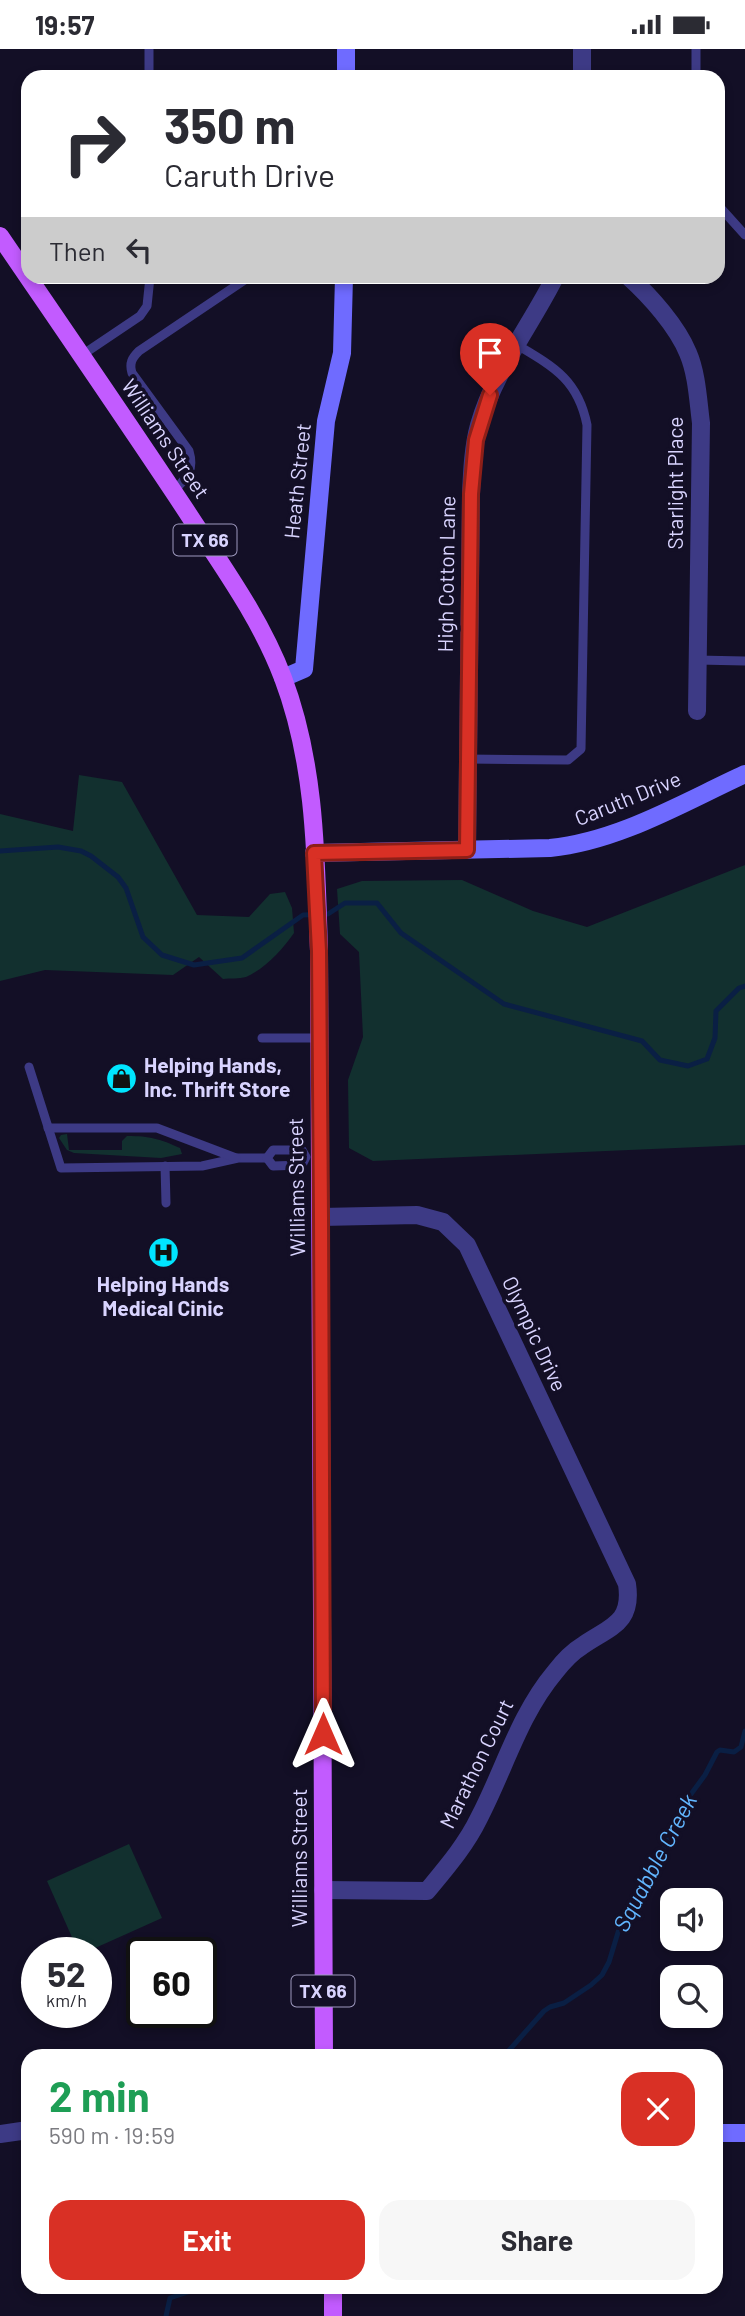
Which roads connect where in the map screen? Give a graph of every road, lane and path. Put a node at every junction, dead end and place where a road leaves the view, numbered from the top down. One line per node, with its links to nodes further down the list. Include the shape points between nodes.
1 (149, 49): 5 (lane)
2 (346, 49): 6 (street)
3 (582, 49): 7 (street)
4 (696, 49): 8 (lane)
5 (149, 70)
6 (346, 70)
7 (582, 70)
8 (696, 70)
9 (725, 213): 10 (lane)
10 (745, 235)
11 (0, 236): 12 (main road, Williams Street / TX 66)
12 (21, 266)
13 (33, 284): 20 (main road, Williams Street / TX 66)
14 (149, 284): 20 (lane, via 147,306 140,316)
15 (239, 284): 21 (lane, via 132,359 132,373 190,451 191,472)
16 (344, 284): 24 (street, Heath Street, via 342,353 326,421 304,669)
17 (551, 284): 19 (street, High Cotton Lane)
18 (636, 284): 22 (street, Starlight Place, via 688,353 697,391 701,422)
19 (517, 345): 26 (street, High Cotton Lane, via 490,395 473,456); 26 (lane, via 568,381 587,425 580,749 568,760)
20 (82, 355): 21 (main road, Williams Street / TX 66)
21 (173, 492): 24 (main road, Williams Street / TX 66, via 253,614)
22 (698, 660): 23 (lane); 25 (street, Starlight Place)
23 (745, 661)
24 (284, 678): 29 (main road, Williams Street / TX 66, via 312,797)
25 (697, 711)
26 (467, 759): 28 (street, High Cotton Lane)
27 (745, 774): 28 (street, Caruth Drive, via 592,842)
28 (467, 850): 29 (street, Caruth Drive)
29 (314, 853): 31 (main road, Williams Street / TX 66)
30 (262, 1038): 31 (lane)
31 (319, 1038): 34 (main road, Williams Street / TX 66)
32 (29, 1067): 33 (lane)
33 (48, 1128): 35 (lane, via 157,1128); 37 (lane, via 61,1168)
34 (313, 1157): 36 (lane, via 302,1150); 36 (lane, via 302,1165); 39 (main road, Williams Street / TX 66)
35 (238, 1158): 36 (lane); 37 (lane)
36 (271, 1158)
37 (165, 1166): 38 (lane)
38 (166, 1203)
39 (321, 1217): 40 (street, Olympic Drive, via 417,1215 443,1222 467,1245); 41 (main road, Williams Street / TX 66)
40 (627, 1584): 41 (street, Marathon Court, via 629,1599 618,1624 580,1647 537,1695 479,1819 427,1891)
41 (323, 1890): 42 (main road, Williams Street / TX 66)
42 (324, 2049)
43 (21, 2131): 46 (street)
44 (723, 2133): 45 (street)
45 (745, 2133)
46 (0, 2134)
47 (333, 2294): 48 (main road)
48 (333, 2316)

